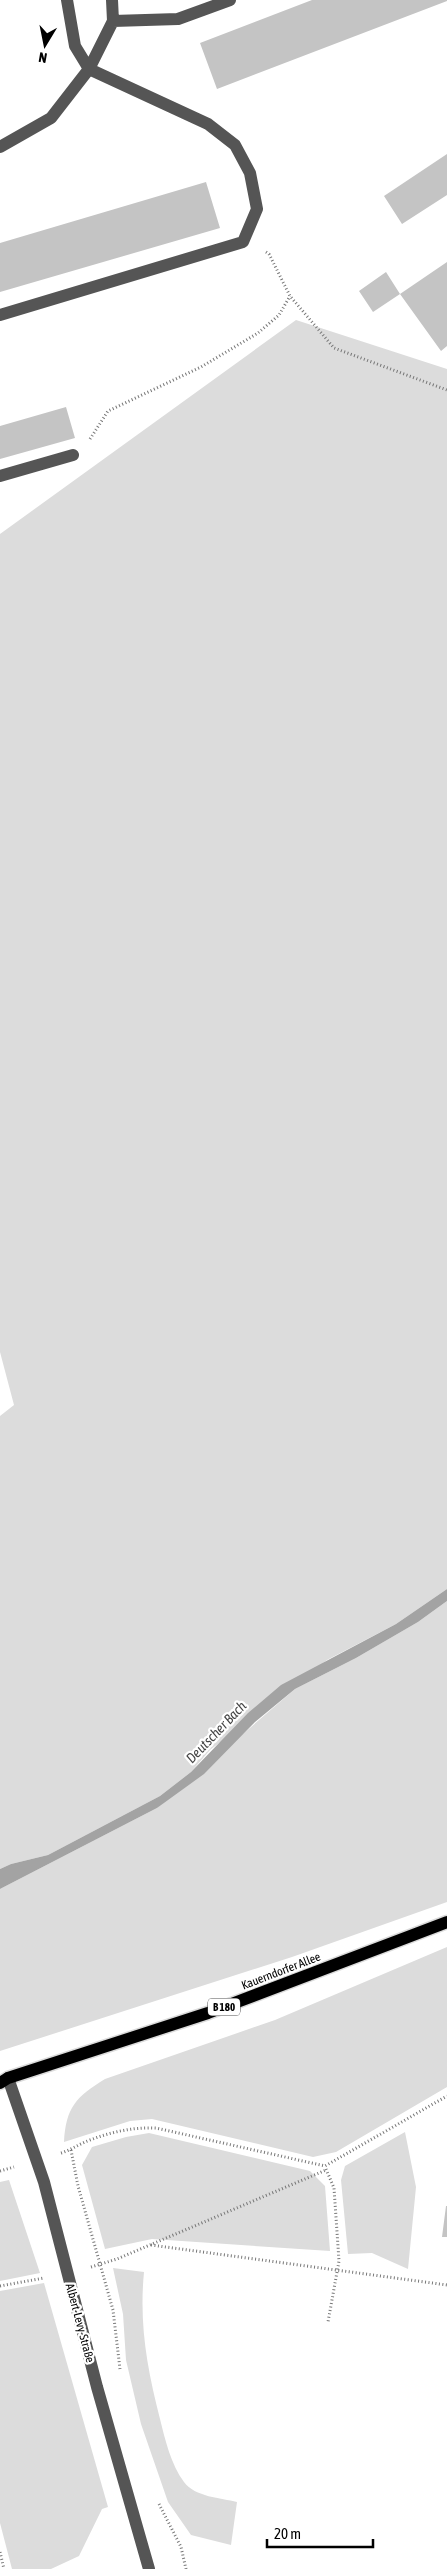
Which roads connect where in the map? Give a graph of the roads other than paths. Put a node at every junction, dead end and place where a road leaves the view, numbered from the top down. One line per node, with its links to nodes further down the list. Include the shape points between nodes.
1 (67, 0): 5 (street, via 75,46)
2 (112, 0): 4 (street)
3 (230, 0): 4 (street, via 178,19)
4 (114, 21): 5 (street)
5 (89, 69): 6 (street, via 51,118); 7 (street, via 208,124 235,145 250,173 257,209 242,242)
6 (0, 147)
7 (0, 315)
8 (73, 455): 9 (street)
9 (0, 476)
10 (447, 1922): 11 (main road, Kauerndorfer Allee / B 180, via 208,2013)
11 (3, 2080): 12 (street, Albert-Levy-Straße, via 38,2160)
12 (148, 2569)

